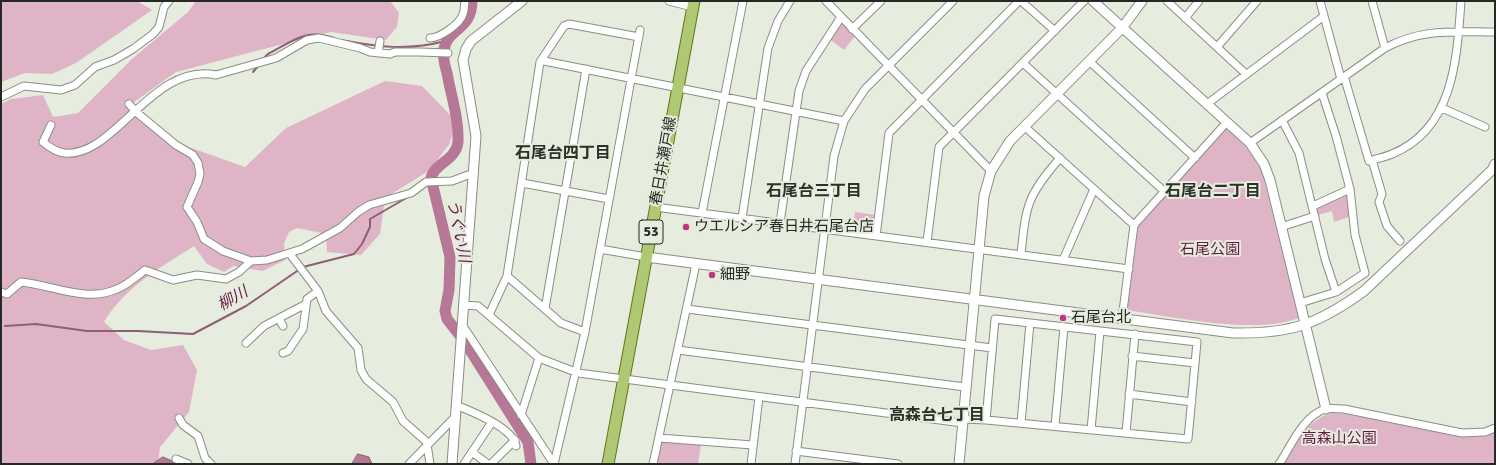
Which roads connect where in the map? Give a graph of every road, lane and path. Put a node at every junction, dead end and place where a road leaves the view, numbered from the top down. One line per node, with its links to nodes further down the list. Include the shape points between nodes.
1 (169, 1): 46 (street, via 164,7 159,27 153,34 114,60 95,67 71,88 48,90 24,86)
2 (465, 1): 29 (street, via 464,12 460,18 441,36)
3 (522, 1): 68 (street, via 471,41 465,53 463,66 476,136)
4 (669, 1): 20 (street)
5 (743, 1): 47 (street)
6 (790, 1): 50 (street, via 778,21 768,48)
7 (826, 1): 22 (street)
8 (881, 1): 25 (street)
9 (953, 1): 38 (street)
10 (1020, 1): 26 (street); 48 (street)
11 (1084, 1): 26 (street)
12 (1093, 1): 24 (street)
13 (1142, 1): 24 (street)
14 (1167, 1): 23 (street)
15 (1199, 1): 23 (street)
16 (1257, 1): 31 (street)
17 (1320, 1): 21 (street)
18 (1372, 1): 32 (street)
19 (1461, 1): 27 (street)
20 (693, 4): 43 (main road, 春日井瀬戸線 / 53)
21 (1324, 16): 40 (street); 41 (street)
22 (841, 17): 25 (street); 53 (street, via 806,71)
23 (1185, 18): 31 (street)
24 (1122, 28): 35 (street); 51 (street)
25 (852, 29): 38 (street)
26 (1055, 31): 37 (street)
27 (1459, 32): 28 (street); 32 (street, via 1418,34); 52 (street, via 1450,87)
28 (1495, 32)
29 (430, 38)
30 (380, 41): 33 (street)
31 (1217, 47): 40 (street)
32 (1385, 48): 41 (street)
33 (378, 53): 34 (street); 54 (street, via 319,38 306,40 276,58 216,75 181,79 157,92)
34 (448, 53)
35 (1089, 61): 45 (street); 64 (street)
36 (540, 62): 39 (street); 42 (street, via 564,26 569,24 640,34); 69 (street)
37 (1023, 63): 45 (street); 61 (street)
38 (888, 65): 48 (street); 56 (street, via 864,89)
39 (586, 69): 42 (street); 72 (street)
40 (1246, 74): 51 (street)
41 (1342, 77): 44 (street); 65 (street, via 1369,161)
42 (631, 78): 43 (street); 74 (street)
43 (677, 88): 47 (street); 76 (main road, 春日井瀬戸線 / 53)
44 (1322, 93): 55 (street); 71 (street)
45 (1056, 94): 59 (street); 73 (street)
46 (1, 96)
47 (723, 98): 50 (street); 77 (street)
48 (922, 99): 61 (street); 84 (street, via 889,133)
49 (129, 104): 54 (street)
50 (759, 104): 53 (street); 79 (street)
51 (1207, 104): 57 (street)
52 (1442, 108): 60 (street); 65 (street, via 1422,135 1412,143 1393,154)
53 (795, 111): 56 (street); 80 (street)
54 (136, 112): 58 (street, via 99,142 75,153 54,150 43,142); 92 (street, via 176,145 193,155 198,163 198,182 187,207 204,239 223,251)
55 (1282, 120): 62 (street); 75 (street, via 1299,153)
56 (844, 121): 83 (street, via 834,156)
57 (1227, 122): 62 (street); 64 (street)
58 (51, 125)
59 (1024, 126): 63 (street); 67 (street, via 1010,141)
60 (1485, 127)
61 (954, 133): 67 (street); 86 (street, via 939,147)
62 (1250, 143): 82 (street, via 1264,164)
63 (1060, 158): 70 (street); 90 (street, via 1031,196 1025,213)
64 (1195, 158): 73 (street)
65 (1372, 160): 85 (street, via 1382,194 1379,202 1387,226)
66 (1494, 168): 111 (street, via 1364,292)
67 (991, 172): 88 (street, via 984,196)
68 (473, 175): 89 (street, via 452,181 426,182 411,193 369,205 329,235); 104 (street)
69 (522, 183): 72 (street); 96 (street)
70 (1094, 189): 81 (street); 93 (street)
71 (1350, 189): 75 (street); 100 (street, via 1355,236 1365,273)
72 (566, 191): 74 (street); 105 (street)
73 (1164, 191): 81 (street)
74 (609, 199): 87 (street)
75 (1313, 206): 78 (street)
76 (655, 207): 77 (street); 91 (main road, 春日井瀬戸線 / 53)
77 (702, 213): 79 (street)
78 (1315, 216): 82 (street); 100 (street)
79 (742, 218): 80 (street)
80 (780, 223): 83 (street)
81 (1134, 225): 95 (street)
82 (1281, 227): 102 (street)
83 (825, 229): 84 (street); 97 (street)
84 (876, 236): 86 (street)
85 (1400, 241)
86 (927, 242): 88 (street)
87 (600, 249): 91 (street); 116 (street)
88 (978, 249): 90 (street); 101 (street)
89 (290, 254): 92 (street, via 267,260); 98 (street)
90 (1021, 254): 93 (street)
91 (646, 257): 94 (street); 129 (main road, 春日井瀬戸線 / 53)
92 (251, 260): 99 (street, via 226,279 197,275 172,280 145,270 119,288 97,294 80,294 21,282 7,294)
93 (1063, 260): 95 (street)
94 (696, 264): 97 (street); 106 (street)
95 (1129, 268): 109 (street)
96 (507, 276): 105 (street); 107 (street)
97 (818, 279): 101 (street); 113 (street)
98 (318, 291): 103 (street, via 307,299); 150 (street, via 326,311 358,348 361,370 366,379 393,402 404,420)
99 (1, 292)
100 (1336, 292): 102 (street)
101 (974, 299): 109 (street); 120 (street)
102 (1300, 302): 111 (street)
103 (306, 304): 108 (street); 123 (street, via 303,329 288,351)
104 (463, 305): 107 (street, via 478,306); 117 (street)
105 (545, 309): 116 (street, via 561,323)
106 (687, 309): 113 (street); 122 (street)
107 (489, 315): 125 (street)
108 (279, 319): 112 (street); 119 (street, via 264,326)
109 (1122, 319): 111 (street, via 1232,333 1259,333)
110 (1030, 323): 114 (street); 121 (street, via 995,319); 144 (street)
111 (1306, 325): 137 (street)
112 (283, 326)
113 (812, 326): 120 (street); 127 (street)
114 (1064, 327): 115 (street); 145 (street)
115 (1100, 331): 118 (street); 147 (street)
116 (585, 332): 128 (street)
117 (462, 333): 136 (street); 138 (street)
118 (1135, 334): 124 (street); 126 (street, via 1197,342)
119 (246, 343)
120 (970, 345): 121 (street); 131 (street)
121 (992, 348): 141 (street)
122 (678, 350): 127 (street); 130 (street)
123 (282, 353)
124 (1132, 356): 126 (street); 132 (street)
125 (539, 358): 128 (street); 138 (street)
126 (1195, 363): 135 (street)
127 (807, 366): 131 (street); 134 (street)
128 (576, 372): 129 (street); 163 (street)
129 (624, 379): 130 (street); 164 (main road, 春日井瀬戸線 / 53)
130 (670, 385): 133 (street); 149 (street)
131 (965, 387): 142 (street)
132 (1129, 394): 135 (street); 148 (street)
133 (759, 397): 134 (street); 151 (street)
134 (802, 402): 142 (street); 152 (street)
135 (1192, 402): 148 (street, via 1188,439)
136 (456, 405): 139 (street); 143 (street)
137 (1326, 409): 146 (street, via 1344,409 1462,433 1485,432); 170 (street, via 1311,417)
138 (522, 415): 163 (street)
139 (455, 417): 150 (street); 159 (street)
140 (179, 418): 156 (street, via 183,425 198,436 205,458)
141 (986, 420): 142 (street); 144 (street)
142 (963, 421): 169 (street)
143 (492, 422): 153 (street); 162 (street, via 503,429 515,443)
144 (1021, 423): 145 (street)
145 (1055, 426): 147 (street)
146 (1495, 428)
147 (1091, 430): 148 (street)
148 (1126, 433)
149 (659, 438): 151 (street); 165 (street)
150 (427, 443): 157 (street); 158 (street)
151 (753, 445): 166 (street)
152 (796, 451): 167 (street); 168 (street)
153 (472, 452): 160 (street); 161 (street)
154 (176, 458): 155 (street)
155 (188, 464)
156 (212, 464)
157 (409, 464)
158 (430, 464)
159 (452, 464)
160 (464, 464)
161 (488, 464)
162 (491, 464)
163 (554, 464)
164 (608, 464)
165 (653, 464)
166 (751, 464)
167 (795, 464)
168 (898, 464)
169 (959, 464)
170 (1280, 464)

